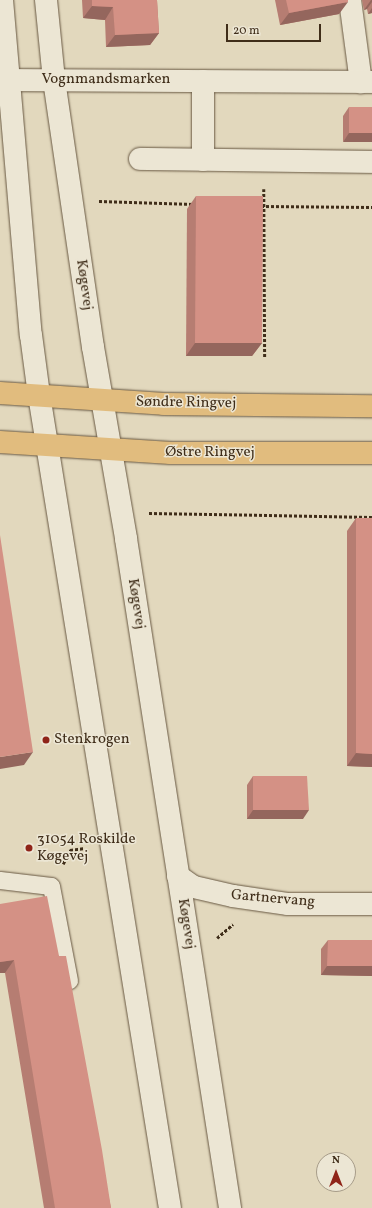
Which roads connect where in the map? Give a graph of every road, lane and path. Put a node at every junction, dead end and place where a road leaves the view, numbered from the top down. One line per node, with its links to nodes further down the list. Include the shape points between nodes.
1 (2, 0): 4 (street)
2 (46, 0): 5 (street, Køgevej)
3 (350, 0): 7 (street)
4 (9, 80): 5 (street, Vognmandsmarken); 19 (street, via 31,335)
5 (54, 80): 6 (street, Vognmandsmarken); 12 (street, Køgevej)
6 (203, 81): 7 (street, Vognmandsmarken); 9 (street)
7 (367, 82)
8 (140, 160): 9 (street)
9 (203, 160): 10 (street)
10 (264, 160): 11 (street); 15 (path)
11 (372, 162)
12 (72, 200): 13 (path); 20 (street, Køgevej)
13 (203, 204)
14 (256, 206): 15 (path)
15 (264, 206): 16 (path); 17 (path)
16 (372, 207)
17 (265, 358)
18 (0, 392): 19 (main road, Søndre Ringvej)
19 (39, 395): 20 (main road, Søndre Ringvej); 23 (street)
20 (103, 400): 21 (main road, Søndre Ringvej, via 164,404); 24 (street, Køgevej)
21 (372, 406)
22 (0, 442): 23 (main road)
23 (48, 446): 24 (main road, Østre Ringvej); 28 (street)
24 (111, 450): 25 (main road, Østre Ringvej, via 171,453); 26 (street, Køgevej)
25 (372, 453)
26 (121, 513): 27 (path); 29 (street, Køgevej)
27 (372, 517)
28 (111, 843): 31 (path, via 70,850); 36 (street)
29 (178, 876): 32 (street, Gartnervang, via 194,887 211,892 288,904); 37 (street, Køgevej)
30 (0, 880): 31 (lane)
31 (51, 886): 35 (lane)
32 (372, 904)
33 (236, 922): 34 (path)
34 (213, 942)
35 (72, 996)
36 (170, 1208)
37 (230, 1208)

